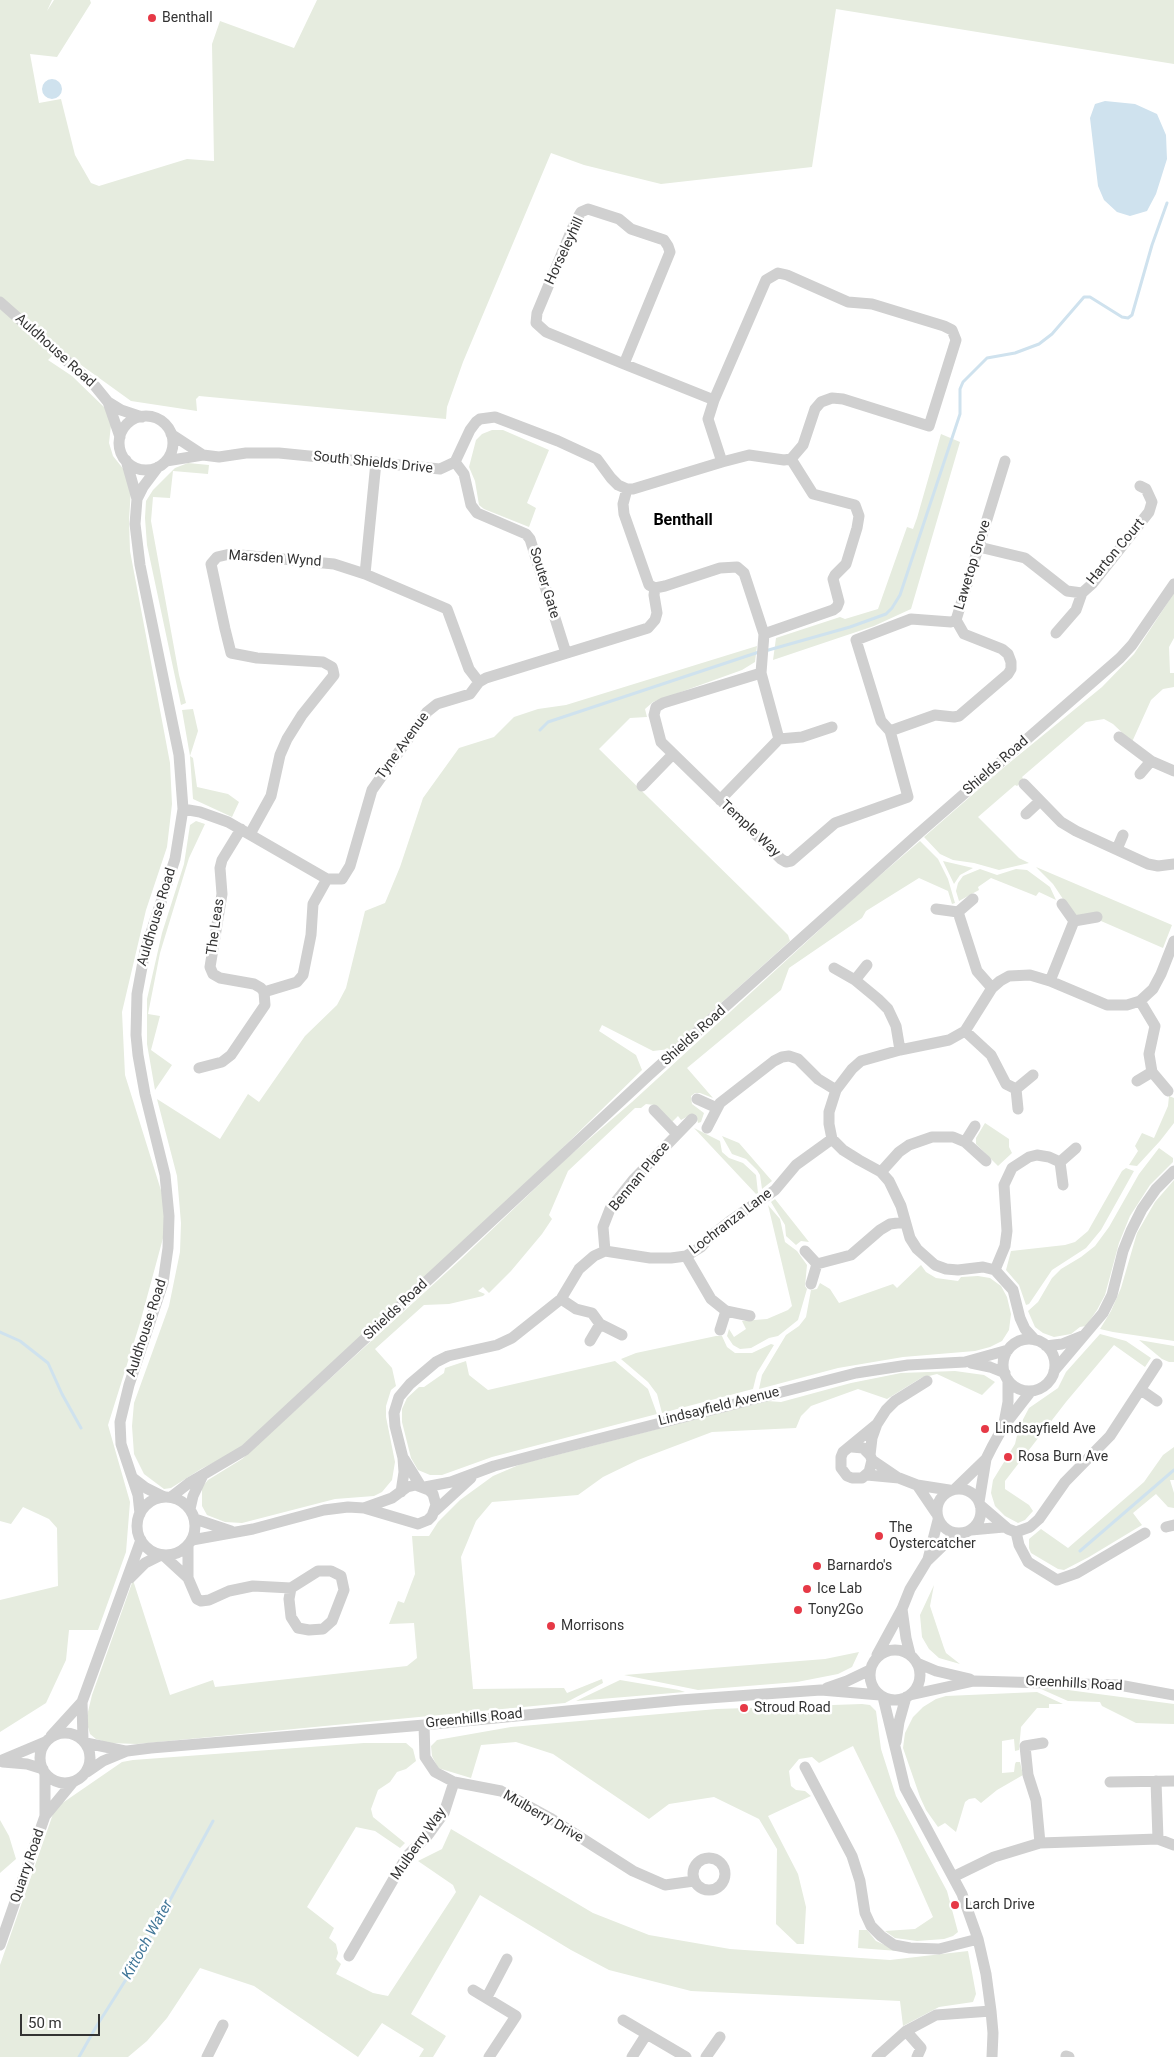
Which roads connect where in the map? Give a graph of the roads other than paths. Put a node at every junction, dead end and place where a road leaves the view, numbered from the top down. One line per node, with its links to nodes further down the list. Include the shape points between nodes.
1 (0, 302): 4 (street, Auldhouse Road, via 95,386)
2 (624, 364): 2 (street, Horseleyhill, via 546,332 536,322 575,222 581,212 588,209 620,219 631,229 664,240 670,252); 3 (street, Horseleyhill)
3 (714, 400): 9 (street, via 766,280 778,273 848,302 872,304 952,330 956,340 929,426 832,398 821,402 816,409 803,445); 14 (street, via 708,419)
4 (108, 402): 5 (street, Auldhouse Road); 7 (street, Auldhouse Road)
5 (142, 417): 6 (street, via 159,419); 7 (street, via 126,425)
6 (171, 434): 8 (street); 15 (street, via 173,448)
7 (120, 437): 10 (street, via 121,452)
8 (203, 455): 12 (street, South Shields Drive, via 279,454); 15 (street, South Shields Drive)
9 (791, 459): 14 (street, via 749,456); 26 (street, via 813,494 855,505 859,516 846,564 834,579 839,602 837,607)
10 (126, 460): 15 (street, via 140,469); 18 (street, Auldhouse Road)
11 (1005, 461): 19 (street, Lawetop Grove)
12 (376, 462): 13 (street, South Shields Drive, via 440,469); 20 (street)
13 (455, 462): 17 (street, via 476,422 494,416 558,440 597,459 611,478); 27 (street, Souter Gate, via 464,474 471,505 477,512 526,534 530,539)
14 (722, 462): 17 (street)
15 (162, 464): 18 (street, Auldhouse Road)
16 (1140, 486): 23 (street, Harton Court, via 1146,489 1152,502 1149,512)
17 (627, 490): 22 (street, via 624,514 646,578)
18 (137, 499): 42 (street, Auldhouse Road, via 136,539 181,765)
19 (979, 547): 23 (street, Harton Court, via 1025,558 1067,591); 24 (street, Lawetop Grove)
20 (365, 574): 29 (street, via 447,609 469,669); 44 (street, Marsden Wynd, via 334,564 230,554 217,557 211,564 232,653 323,662 332,667 334,674 287,739 271,796)
21 (1174, 584): 121 (street, Shields Road, via 1120,658 649,1075 245,1450)
22 (655, 588): 26 (street, via 720,568 737,567 744,573); 27 (street, Tyne Avenue, via 657,613 648,628)
23 (1082, 593): 25 (street, Harton Court, via 1076,610)
24 (956, 620): 31 (street, Lawetop Grove, via 911,619 856,640 881,721); 31 (street, via 964,634 1008,654 1011,669 958,716 936,715)
25 (1056, 633)
26 (764, 634): 28 (street)
27 (566, 653): 29 (street, Tyne Avenue)
28 (761, 673): 33 (street); 34 (street, Temple Way, via 656,707 654,715 661,742)
29 (479, 682): 48 (street, Tyne Avenue, via 470,694 437,704 427,712 369,796 346,874 342,879)
30 (832, 728): 33 (street)
31 (890, 731): 40 (street, Temple Way, via 908,797 835,823 791,861 781,859)
32 (1120, 737): 35 (street)
33 (779, 739): 40 (street)
34 (673, 754): 39 (street); 40 (street, Temple Way)
35 (1151, 761): 36 (street); 37 (street)
36 (1174, 771)
37 (1140, 774)
38 (1024, 784): 41 (street)
39 (642, 786)
40 (720, 800)
41 (1040, 801): 43 (street); 46 (street, via 1061,822)
42 (183, 809): 44 (street, via 200,812); 123 (street, Auldhouse Road, via 175,859 145,951 137,994 138,1055 165,1175 169,1216 163,1283 128,1385 120,1422 123,1451)
43 (1026, 814)
44 (245, 831): 48 (street); 61 (street, The Leas, via 222,860 222,894 210,967 215,976 254,984)
45 (1123, 834): 46 (street)
46 (1117, 849): 47 (street, via 1148,864)
47 (1174, 864)
48 (327, 879): 61 (street, via 313,904 303,975 297,982)
49 (973, 899): 52 (street)
50 (1062, 904): 54 (street)
51 (936, 909): 52 (street)
52 (958, 912): 60 (street, via 977,971)
53 (1097, 917): 54 (street)
54 (1074, 921): 59 (street)
55 (1174, 940): 62 (street, via 1153,990)
56 (866, 965): 58 (street)
57 (834, 968): 58 (street)
58 (855, 980): 64 (street, via 888,1009 896,1026)
59 (1050, 981): 60 (street, via 1019,974 1000,981); 62 (street, via 1107,1005)
60 (992, 988): 63 (street)
61 (264, 992): 65 (street, via 265,1005 231,1056 222,1062)
62 (1140, 1001): 66 (street, via 1155,1026 1149,1054)
63 (965, 1031): 64 (street, via 949,1040); 69 (street, via 991,1055 1006,1084)
64 (900, 1050): 70 (street, via 861,1061)
65 (198, 1068)
66 (1152, 1072): 68 (street); 71 (street)
67 (1033, 1075): 69 (street)
68 (1137, 1081)
69 (1016, 1089): 74 (street)
70 (836, 1090): 73 (street, via 818,1079 798,1059 789,1056 774,1061); 80 (street, via 828,1112)
71 (1168, 1091)
72 (697, 1099): 73 (street)
73 (717, 1108): 78 (street)
74 (1018, 1109)
75 (654, 1110): 79 (street, Bennan Place)
76 (692, 1119): 79 (street, Bennan Place)
77 (975, 1126): 81 (street)
78 (707, 1128)
79 (677, 1134): 89 (street, Bennan Place, via 610,1210 603,1227)
80 (832, 1139): 86 (street); 91 (street, Lochranza Lane, via 796,1165 775,1190)
81 (965, 1142): 83 (street); 86 (street, via 944,1136 923,1140 899,1152)
82 (1076, 1148): 84 (street)
83 (986, 1160)
84 (1060, 1162): 87 (street); 93 (street, via 1037,1156 1029,1157 1012,1168 1004,1185 1007,1231)
85 (1174, 1171): 102 (street, via 1156,1189 1130,1231 1112,1295)
86 (881, 1172): 88 (street, via 897,1195)
87 (1063, 1184)
88 (905, 1222): 92 (street, via 890,1224 880,1230 850,1255); 93 (street, via 916,1249 935,1265 958,1270 975,1267)
89 (606, 1251): 91 (street, Lochranza Lane, via 650,1258); 95 (street, via 579,1269)
90 (805, 1251): 92 (street)
91 (686, 1256): 96 (street, via 711,1300)
92 (817, 1264): 94 (street)
93 (996, 1270): 98 (street, via 1013,1290)
94 (812, 1284)
95 (561, 1299): 99 (street, via 576,1309 592,1313); 118 (street, via 512,1338 497,1345 448,1356 410,1384 398,1397 394,1413)
96 (726, 1311): 97 (street); 100 (street)
97 (750, 1316)
98 (1020, 1318): 104 (street, via 1025,1329); 105 (street)
99 (600, 1324): 101 (street); 103 (street)
100 (720, 1330)
101 (622, 1335)
102 (1086, 1335): 104 (street, via 1072,1341); 108 (street)
103 (590, 1342)
104 (1040, 1343): 105 (street, via 1025,1340); 108 (street, via 1053,1355)
105 (1011, 1347): 106 (street, Lindsayfield Avenue); 109 (street, via 1003,1363)
106 (965, 1362): 109 (street, Lindsayfield Avenue, via 990,1367); 120 (street, Lindsayfield Avenue, via 908,1365 856,1373 494,1466)
107 (1157, 1364): 111 (street)
108 (1054, 1371): 112 (street, via 1046,1385)
109 (1006, 1377): 112 (street, via 1014,1386); 115 (street, via 1008,1402)
110 (927, 1381): 114 (street, via 895,1401)
111 (1141, 1390): 113 (street); 140 (street, via 1110,1436 1065,1482 1039,1519 1030,1527)
112 (1031, 1391): 115 (street)
113 (1157, 1402)
114 (876, 1424): 116 (street); 117 (street)
115 (1003, 1427): 119 (street)
116 (852, 1447): 117 (street, via 863,1448); 122 (street, via 841,1457 840,1468 852,1478)
117 (871, 1457): 122 (street); 124 (street)
118 (403, 1458): 126 (street); 128 (street)
119 (986, 1459): 127 (street); 130 (street)
120 (476, 1474): 126 (street, Lindsayfield Avenue); 132 (street, Lindsayfield Avenue)
121 (202, 1475): 129 (street, Shields Road); 134 (street, via 193,1496)
122 (867, 1475): 124 (street)
123 (133, 1478): 129 (street, via 146,1488); 133 (street, Auldhouse Road)
124 (898, 1478): 125 (street)
125 (917, 1485): 127 (street); 135 (street)
126 (423, 1486): 128 (street, Lindsayfield Avenue, via 411,1486); 132 (street, via 433,1494)
127 (952, 1489): 130 (street, via 968,1490); 135 (street, via 940,1499)
128 (400, 1493): 131 (street, Lindsayfield Avenue); 136 (street, via 397,1509)
129 (168, 1497): 133 (street, via 152,1501); 134 (street, via 180,1500)
130 (980, 1503): 137 (street); 138 (street, via 980,1518)
131 (364, 1508): 136 (street, Lindsayfield Avenue); 139 (street, Lindsayfield Avenue, via 324,1510)
132 (435, 1511): 136 (street, Lindsayfield Avenue, via 423,1523)
133 (140, 1514): 143 (street, via 138,1532)
134 (192, 1514): 139 (street, Lindsayfield Avenue); 144 (street, via 195,1534)
135 (937, 1517): 141 (street, via 943,1527); 146 (street)
136 (407, 1522)
137 (1004, 1527): 138 (street); 140 (street)
138 (971, 1530): 141 (street)
139 (234, 1532): 144 (street, Lindsayfield Avenue)
140 (1016, 1532): 142 (street, via 1028,1562 1057,1580 1078,1573)
141 (956, 1533): 146 (street)
142 (1145, 1534)
143 (141, 1540): 145 (street, via 146,1547); 148 (street)
144 (190, 1543): 145 (street, via 177,1553); 147 (street)
145 (162, 1555): 147 (street); 148 (street, via 145,1563)
146 (927, 1561): 150 (street)
147 (188, 1578): 149 (street, via 201,1601 253,1586)
148 (124, 1585): 158 (street)
149 (291, 1588): 149 (street, via 291,1617 298,1628 309,1630 323,1628 332,1621 344,1590 340,1576 331,1571 318,1571)
150 (902, 1609): 151 (street, via 906,1638); 152 (street)
151 (914, 1658): 152 (street, via 894,1649 880,1654); 153 (street, Greenhills Road, via 936,1671); 156 (street, via 921,1676)
152 (873, 1664): 154 (street, Greenhills Road, via 847,1682); 155 (street, via 870,1680)
153 (974, 1680): 156 (street, Greenhills Road); 157 (street, Greenhills Road, via 1119,1685)
154 (820, 1690): 155 (street, Greenhills Road); 159 (street, Greenhills Road)
155 (881, 1696): 156 (street, via 895,1700); 163 (street)
156 (908, 1696): 163 (street)
157 (1174, 1696)
158 (82, 1702): 160 (street); 161 (street)
159 (424, 1725): 164 (street, Greenhills Road); 171 (street, Mulberry Drive, via 425,1757 429,1765)
160 (48, 1739): 161 (street, via 68,1732); 166 (street, via 40,1757); 166 (street, via 0,1761 27,1764)
161 (84, 1741): 164 (street, Greenhills Road); 167 (street, via 91,1755)
162 (1043, 1743): 175 (street, via 1025,1746 1028,1774 1036,1800)
163 (895, 1746): 177 (street, via 905,1788)
164 (127, 1751): 167 (street, Greenhills Road)
165 (805, 1767): 179 (street, via 852,1856 865,1913 881,1936 894,1945 939,1949)
166 (44, 1771): 170 (street, via 57,1782); 173 (street, Quarry Road)
167 (86, 1772): 170 (street)
168 (1156, 1780): 169 (street); 172 (street); 174 (street)
169 (1174, 1781)
170 (73, 1782): 173 (street, Quarry Road)
171 (454, 1782): 178 (street, Mulberry Drive, via 501,1791 633,1871 664,1885); 181 (street, Mulberry Way, via 444,1813 407,1856)
172 (1110, 1782)
173 (45, 1816): 180 (street, Quarry Road)
174 (1158, 1839): 175 (street); 176 (street)
175 (1040, 1843): 177 (street, via 994,1857)
176 (1174, 1845)
177 (953, 1877): 179 (street)
178 (694, 1881)
179 (978, 1939): 185 (street)
180 (0, 1945)
181 (348, 1956)
182 (507, 1959): 184 (street)
183 (473, 1990): 184 (street)
184 (487, 1997): 193 (street, via 516,2016)
185 (991, 2010): 188 (street, via 936,2015); 199 (street)
186 (624, 2020): 189 (street)
187 (223, 2025): 192 (street)
188 (906, 2031): 197 (street); 198 (street, via 921,2048)
189 (646, 2035): 191 (street); 194 (street)
190 (720, 2037): 196 (street)
191 (671, 2054): 195 (street)
192 (207, 2057)
193 (489, 2057)
194 (632, 2057)
195 (686, 2057)
196 (706, 2057)
197 (877, 2057)
198 (917, 2057)
199 (992, 2057)

